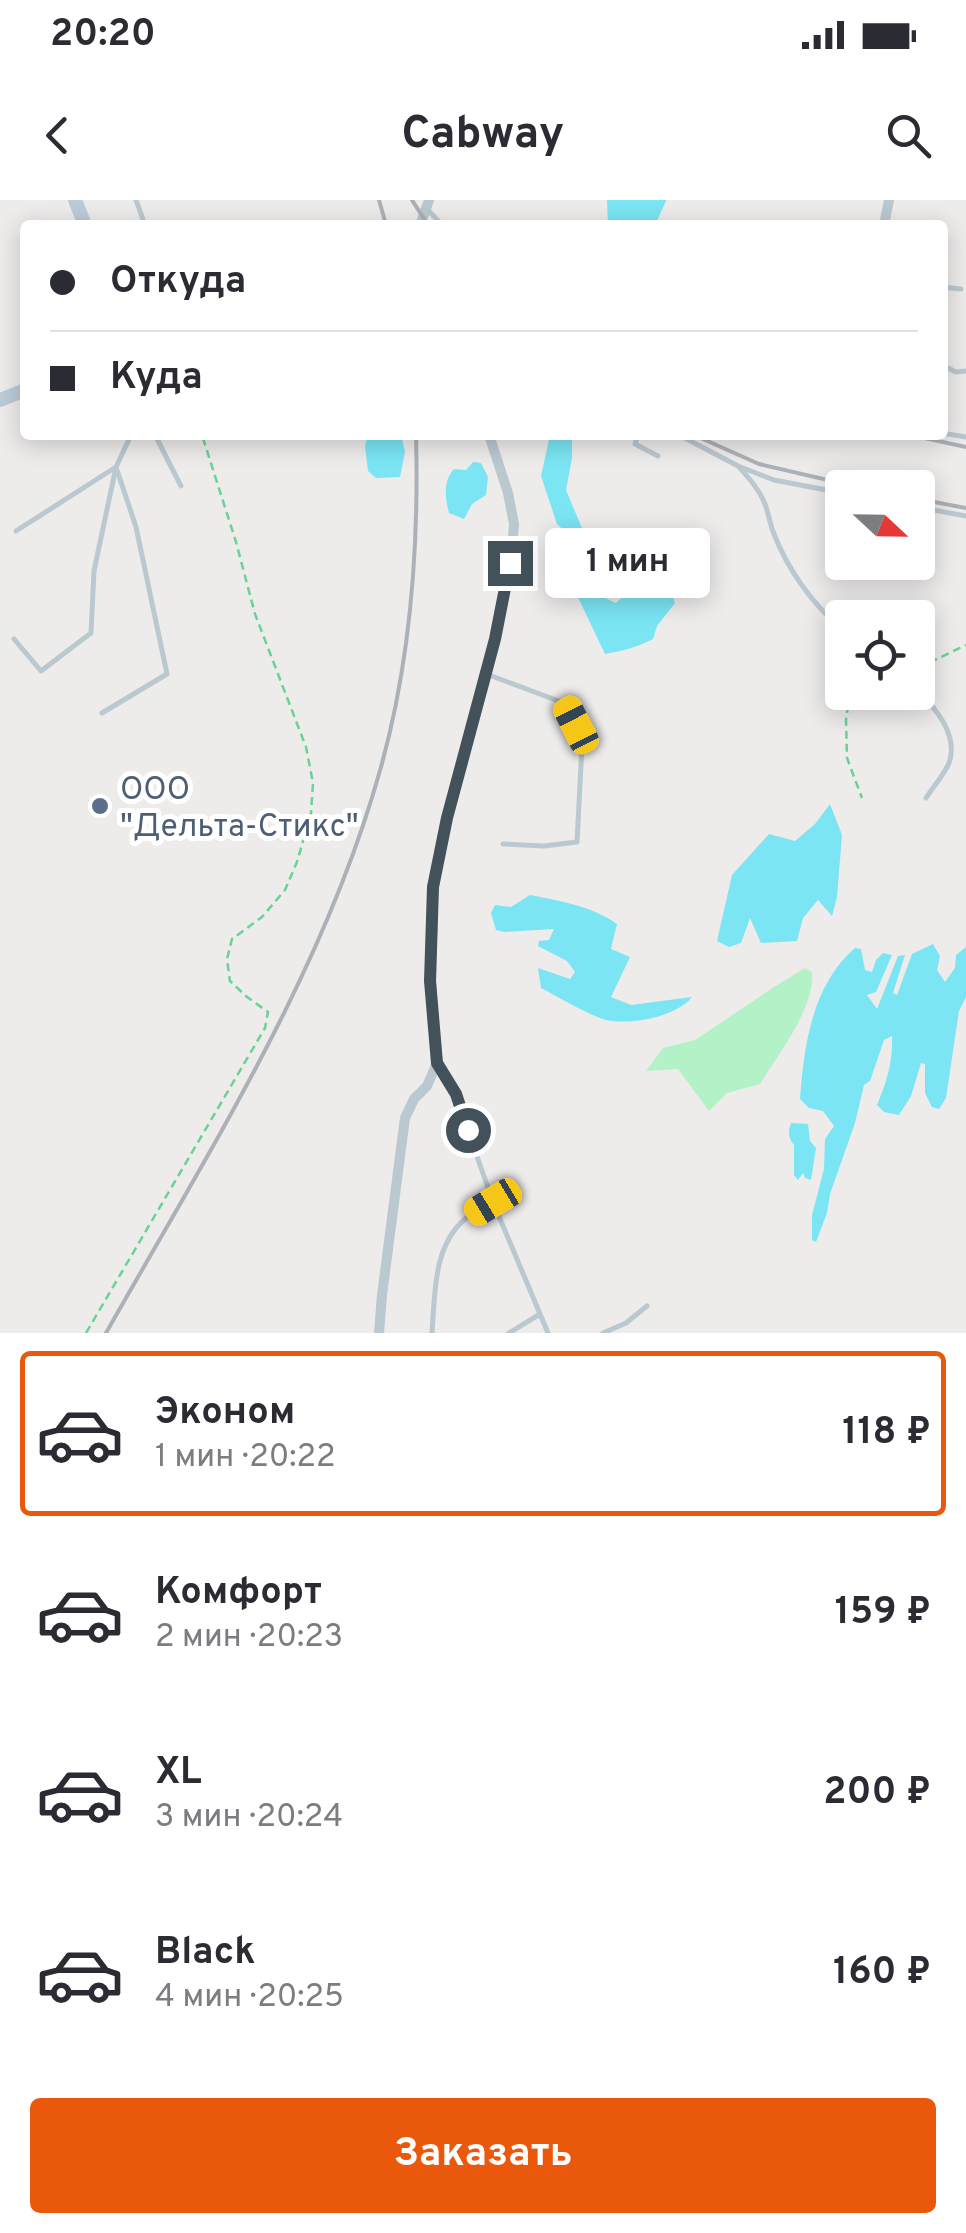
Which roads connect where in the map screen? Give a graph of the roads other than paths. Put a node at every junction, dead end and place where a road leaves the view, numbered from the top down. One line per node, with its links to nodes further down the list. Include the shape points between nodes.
1 (948, 288): 2 (lane)
2 (960, 290)
3 (129, 440): 10 (lane)
4 (158, 440): 11 (lane)
5 (491, 440): 18 (street, via 514,524)
6 (636, 440): 8 (lane)
7 (689, 440): 9 (lane)
8 (658, 456)
9 (738, 466): 12 (lane); 16 (lane)
10 (116, 467): 15 (lane); 17 (lane, via 94,571 91,633 41,671); 20 (lane, via 167,674)
11 (181, 486)
12 (825, 490)
13 (935, 510): 14 (lane)
14 (966, 516)
15 (16, 531)
16 (825, 615)
17 (14, 639)
18 (487, 674): 22 (lane, via 564,703 582,746 576,842); 23 (street, via 433,887 430,981)
19 (935, 710): 21 (lane, via 952,740 949,762)
20 (102, 713)
21 (926, 798)
22 (503, 844)
23 (437, 1063): 24 (lane, via 456,1094); 27 (street, via 405,1118)
24 (493, 1202): 26 (lane); 28 (lane, via 448,1238)
25 (647, 1306): 31 (lane)
26 (540, 1314): 29 (lane); 30 (lane)
27 (379, 1333)
28 (432, 1333)
29 (508, 1333)
30 (548, 1333)
31 (602, 1333)

